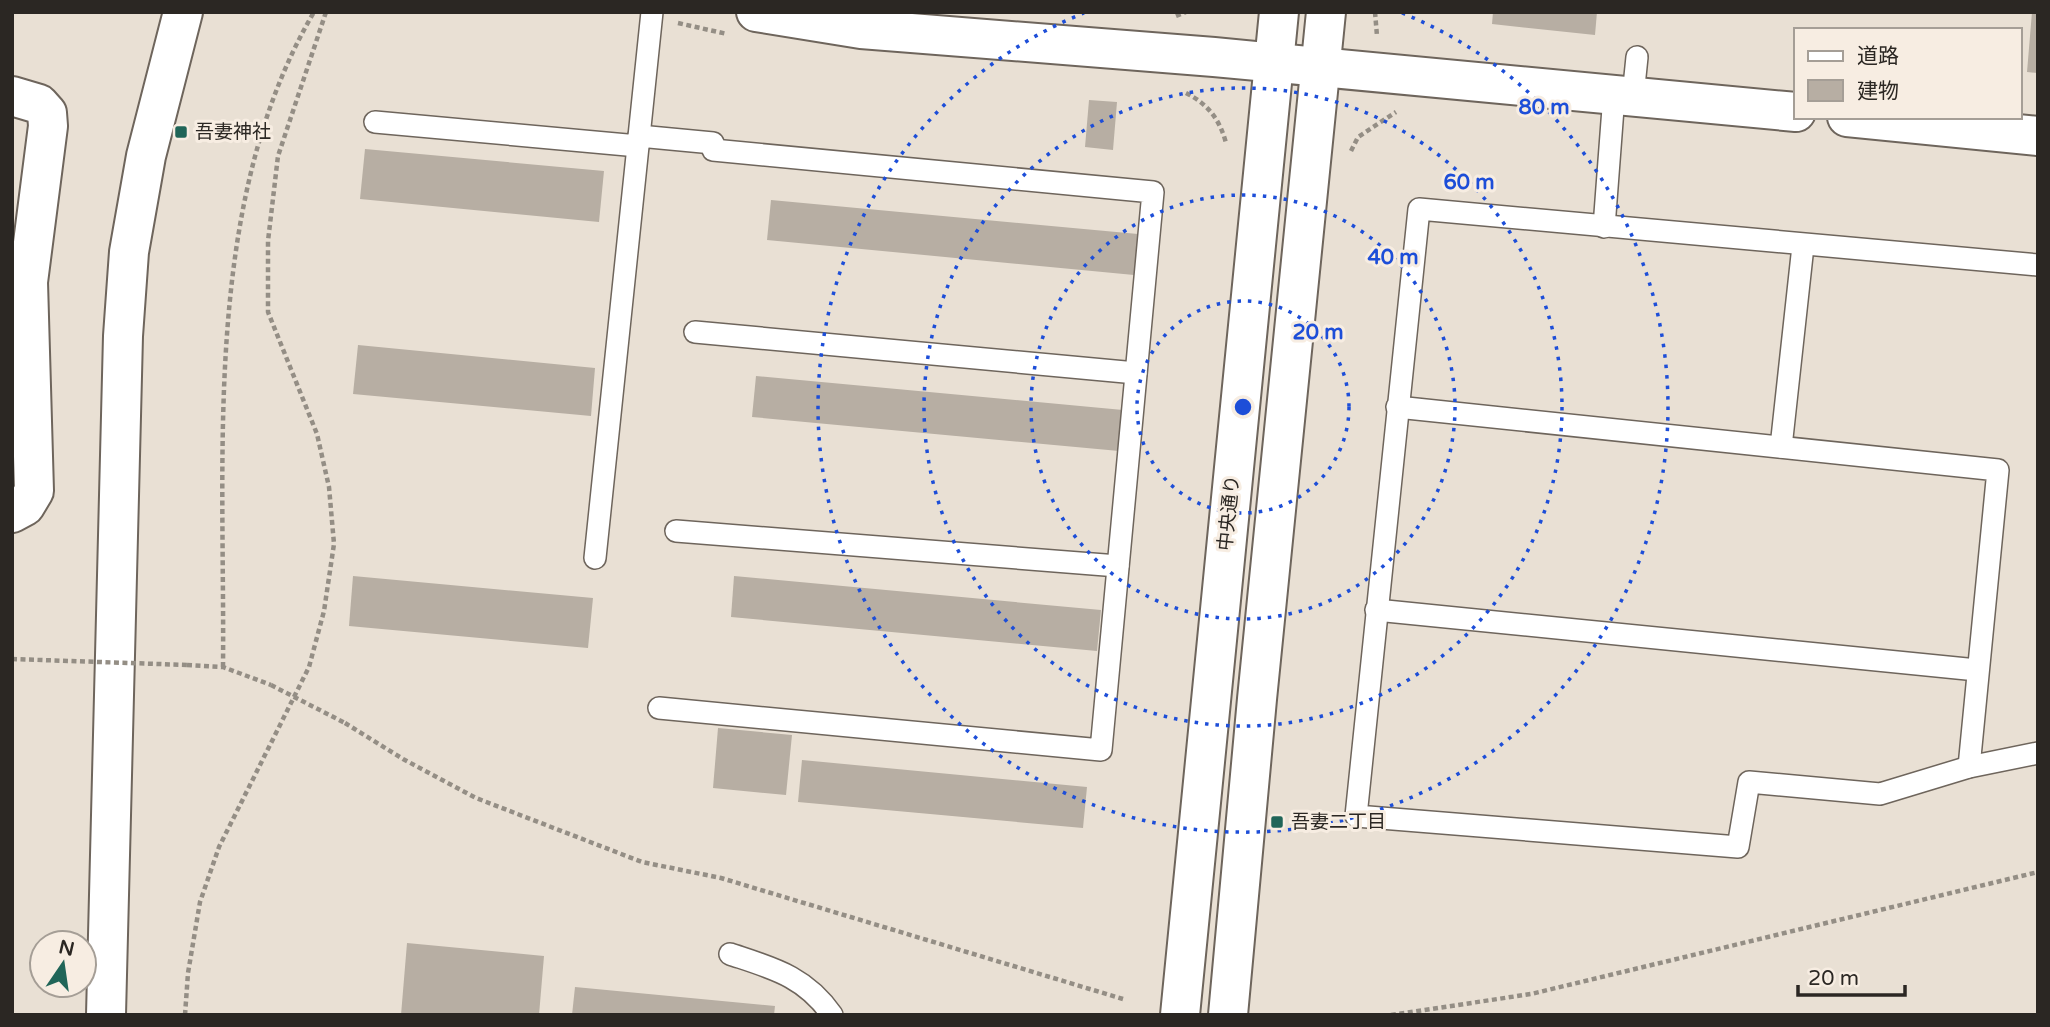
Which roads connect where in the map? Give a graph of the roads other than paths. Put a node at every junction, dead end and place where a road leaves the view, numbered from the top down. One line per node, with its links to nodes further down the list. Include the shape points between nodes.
1 (183, 12): 36 (street, via 146,156 129,252)
2 (652, 12): 17 (lane)
3 (756, 12): 6 (street)
4 (1279, 12): 8 (street, 中央通り)
5 (1326, 12): 9 (street)
6 (862, 21): 8 (street)
7 (1637, 57): 11 (lane)
8 (1273, 63): 9 (street); 38 (street, 中央通り)
9 (1321, 68): 11 (street); 39 (street)
10 (12, 96): 21 (street, via 39,104 47,113 28,282)
11 (1623, 96): 12 (street); 18 (lane)
12 (1794, 112)
13 (1885, 119): 15 (street)
14 (375, 122): 17 (lane)
15 (1998, 125): 16 (street)
16 (2038, 136)
17 (639, 141): 23 (lane, via 1153,192); 28 (lane)
18 (1604, 228): 19 (lane); 24 (lane, via 1419,209)
19 (1803, 246): 20 (lane); 25 (lane)
20 (2038, 265)
21 (21, 307): 26 (street, via 34,491 25,506)
22 (695, 332): 23 (lane)
23 (1136, 373): 29 (lane)
24 (1397, 407): 25 (lane); 30 (lane)
25 (1781, 447): 31 (lane, via 1998,470)
26 (12, 513)
27 (676, 531): 29 (lane)
28 (595, 558)
29 (1118, 566): 32 (lane, via 1101,750)
30 (1376, 610): 31 (lane); 34 (lane, via 1356,816 1738,847 1749,782 1880,794)
31 (1977, 670): 34 (lane)
32 (659, 708)
33 (2038, 753): 34 (lane)
34 (1969, 767)
35 (730, 954): 37 (lane, via 787,973 820,998)
36 (106, 1015)
37 (832, 1015)
38 (1180, 1015)
39 (1228, 1015)

